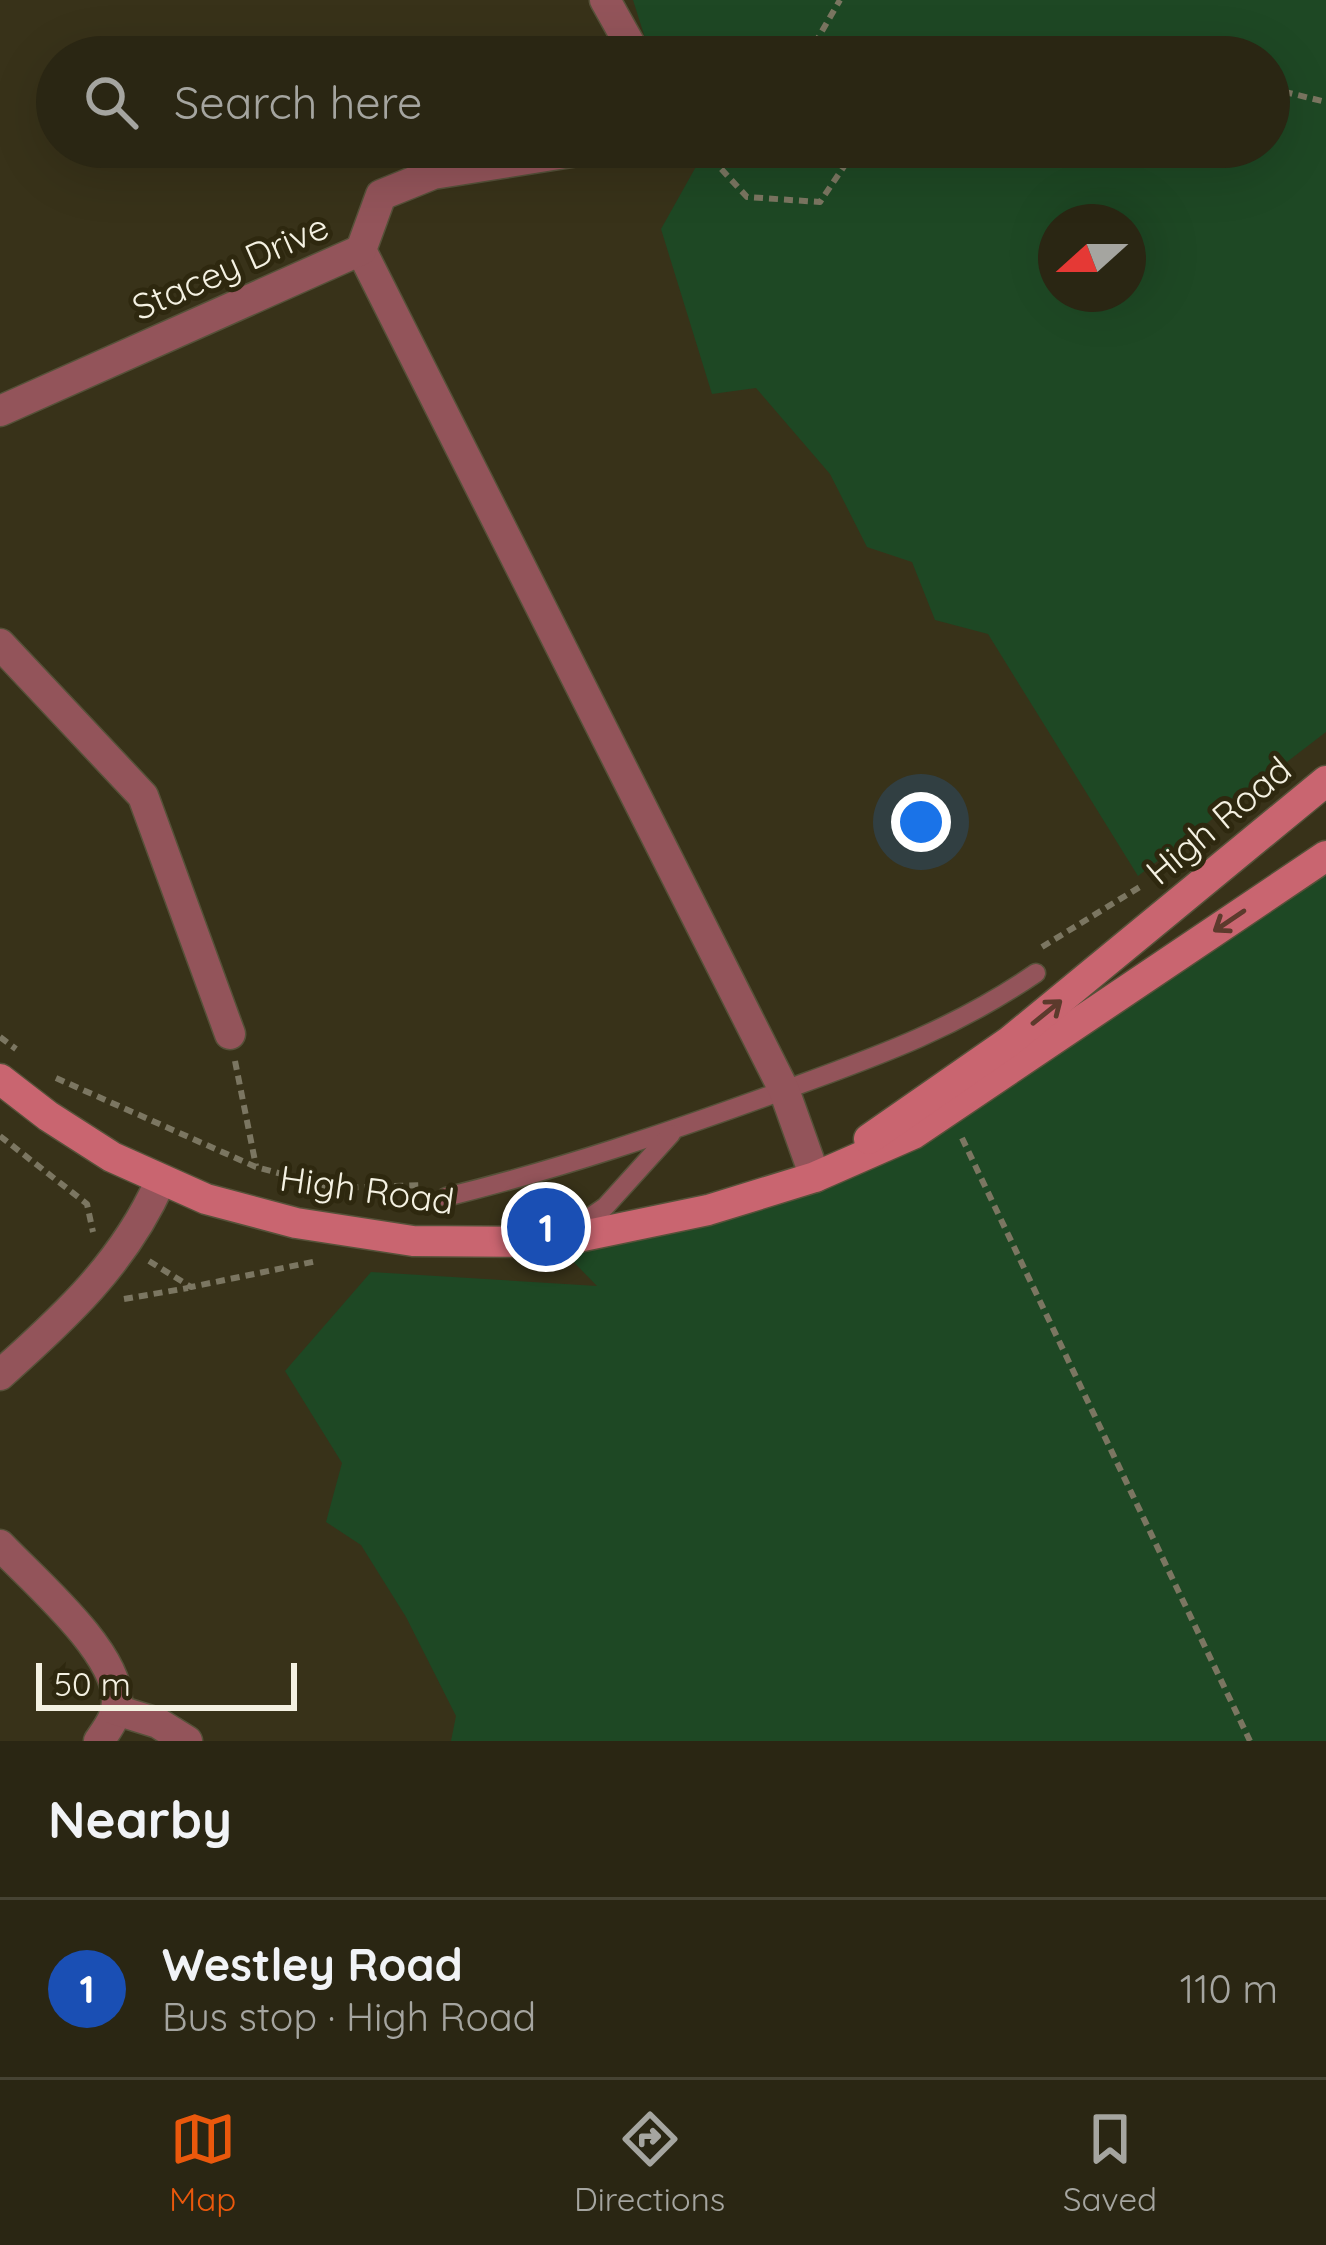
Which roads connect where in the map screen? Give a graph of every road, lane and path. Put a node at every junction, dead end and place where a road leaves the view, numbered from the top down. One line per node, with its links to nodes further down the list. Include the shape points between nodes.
1 (605, 0): 3 (street)
2 (841, 0): 4 (path)
3 (626, 36)
4 (820, 36)
5 (1290, 93): 6 (path)
6 (1326, 102)
7 (471, 168): 10 (street, Stacey Drive, via 381,195)
8 (720, 168): 9 (path, via 747,197 820,202)
9 (843, 168)
10 (362, 250): 11 (street, Stacey Drive); 23 (street)
11 (0, 411)
12 (0, 644): 18 (street, via 142,796)
13 (1326, 782): 27 (main road, High Road, one-way to 13, via 1010,1042)
14 (1326, 856): 24 (main road, High Road, one-way to 24)
15 (1153, 878): 16 (path)
16 (1035, 951)
17 (1036, 973): 23 (lane, via 886,1055)
18 (230, 1034): 21 (path, via 256,1167)
19 (0, 1037): 20 (path)
20 (30, 1061)
21 (46, 1073)
22 (0, 1079): 28 (main road, High Road, via 78,1137)
23 (784, 1090): 25 (lane); 27 (street)
24 (948, 1110): 27 (main road, High Road); 39 (path)
25 (674, 1130): 29 (lane); 30 (lane, via 605,1208)
26 (0, 1136): 31 (path, via 87,1204 94,1228)
27 (815, 1177): 30 (main road, High Road, via 708,1210)
28 (160, 1182): 30 (main road, High Road, via 329,1229 412,1241); 34 (street, via 95,1287)
29 (446, 1198)
30 (554, 1242)
31 (88, 1244)
32 (322, 1260): 33 (path, via 191,1287)
33 (156, 1265)
34 (0, 1376)
35 (0, 1545): 36 (street, via 96,1648 114,1680)
36 (116, 1710): 37 (street); 38 (street)
37 (99, 1741)
38 (187, 1741)
39 (1250, 1741)

